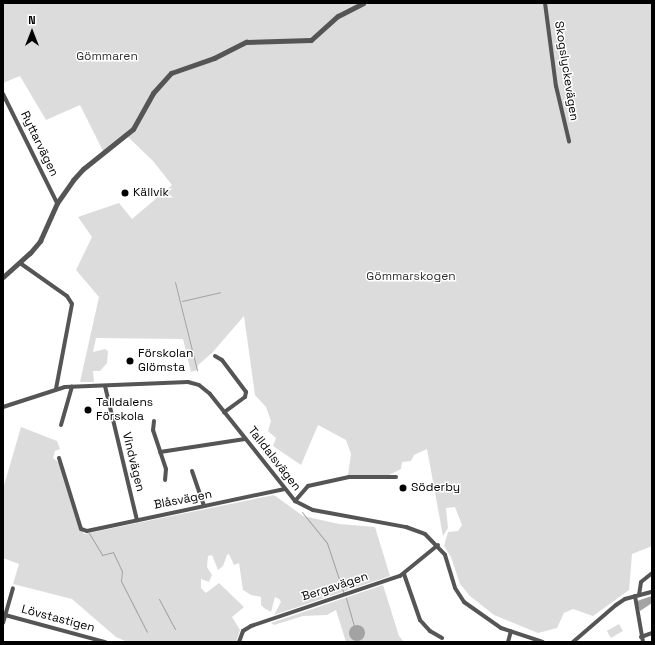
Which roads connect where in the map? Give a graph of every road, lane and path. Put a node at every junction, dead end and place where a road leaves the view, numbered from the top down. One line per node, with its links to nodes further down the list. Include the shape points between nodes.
1 (363, 3): 5 (street, via 343,12 311,40 246,42 214,58 171,73 153,93 133,128 83,169)
2 (545, 3): 4 (street, Skogslyckevägen, via 556,86)
3 (3, 94): 5 (street, Ryttarvägen)
4 (569, 141)
5 (56, 203): 6 (street, via 42,236)
6 (20, 263): 7 (street); 11 (street, via 66,296 72,304)
7 (3, 277)
8 (214, 356): 13 (street, via 222,360 246,392 245,396)
9 (105, 386): 10 (street, Talldalsvägen); 13 (street, Talldalsvägen, via 193,383 203,387); 25 (street, Vindvägen)
10 (72, 387): 11 (street, Talldalsvägen); 15 (street)
11 (56, 389): 12 (street, Talldalsvägen)
12 (3, 407)
13 (224, 412): 16 (street, Talldalsvägen)
14 (154, 421): 17 (street, via 153,430)
15 (61, 425)
16 (245, 439): 17 (street); 22 (street, Talldalsvägen)
17 (160, 452): 21 (street, via 166,470)
18 (59, 458): 25 (street, Blåsvägen, via 81,529 87,531)
19 (192, 471): 24 (street)
20 (396, 477): 23 (street, via 350,477 308,486)
21 (165, 480)
22 (284, 490): 23 (street, Talldalsvägen); 24 (street, Blåsvägen)
23 (295, 502): 26 (street, Talldalsvägen, via 313,510 414,530)
24 (204, 506): 25 (street, Blåsvägen)
25 (137, 520)
26 (438, 545): 28 (street, Bergavägen); 34 (street, Talldalsvägen, via 445,555 461,599 484,618)
27 (652, 573): 31 (street, via 641,582)
28 (404, 574): 37 (street, via 420,620 430,631); 39 (street, Bergavägen, via 251,626 243,631)
29 (13, 588): 32 (street)
30 (652, 592): 31 (street)
31 (637, 596): 36 (street); 42 (street, via 611,608)
32 (5, 615): 33 (street); 38 (street, Lövstastigen)
33 (3, 623)
34 (511, 631): 40 (street); 41 (street, Talldalsvägen)
35 (652, 633): 36 (street)
36 (642, 637): 43 (street)
37 (442, 638)
38 (106, 642)
39 (239, 642)
40 (508, 642)
41 (543, 642)
42 (573, 642)
43 (643, 642)

